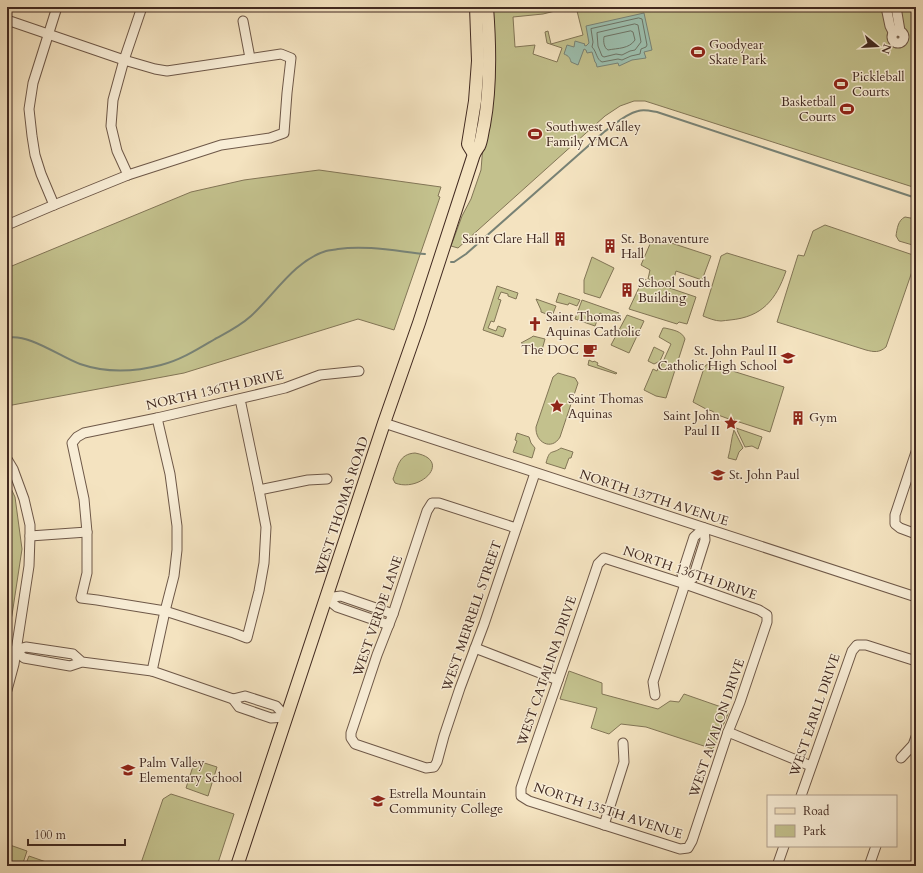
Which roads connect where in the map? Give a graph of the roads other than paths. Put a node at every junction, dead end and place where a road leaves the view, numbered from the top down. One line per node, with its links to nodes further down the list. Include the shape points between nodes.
1 (57, 7): 9 (street)
2 (142, 7): 11 (street)
3 (476, 7): 12 (main road, via 478,61 468,144)
4 (487, 7): 12 (main road, WEST THOMAS ROAD, via 487,102 481,140)
5 (886, 7): 6 (street, via 890,26 897,32)
6 (896, 7)
7 (7, 20): 9 (street)
8 (243, 20): 10 (street)
9 (48, 34): 11 (street); 14 (street, via 33,83 29,109 35,155)
10 (250, 58): 11 (street, via 167,71 155,70); 13 (street, via 281,54 291,58 284,133 270,138 221,145)
11 (124, 60): 13 (street, via 113,100 111,126 117,151)
12 (474, 154): 19 (main road, WEST THOMAS ROAD)
13 (128, 175): 14 (street)
14 (54, 204): 15 (street)
15 (7, 225)
16 (359, 371): 17 (street, NORTH 136TH DRIVE, via 320,375 285,388)
17 (240, 399): 18 (street, NORTH 136TH DRIVE); 24 (street)
18 (157, 418): 27 (street, NORTH 136TH DRIVE, via 84,433 77,436 72,443 84,499); 34 (street, via 170,474 177,526 174,576)
19 (384, 423): 22 (street, NORTH 137TH AVENUE); 33 (main road, WEST THOMAS ROAD)
20 (916, 452): 28 (street, via 894,524)
21 (7, 459): 29 (street, via 24,499)
22 (535, 473): 25 (street, WEST MERRELL STREET); 26 (street, NORTH 137TH AVENUE)
23 (327, 479): 24 (street, via 308,480)
24 (259, 490): 34 (street, via 266,527 264,563 247,638)
25 (516, 528): 35 (street, WEST VERDE LANE, via 439,502 432,503); 38 (street, WEST MERRELL STREET)
26 (704, 528): 31 (street, via 694,537 682,574); 32 (street, NORTH 137TH AVENUE)
27 (87, 532): 29 (street); 34 (street, via 87,573 81,598)
28 (916, 534)
29 (30, 536): 39 (street, via 29,566)
30 (604, 558): 31 (street, NORTH 136TH DRIVE); 42 (street, WEST CATALINA DRIVE, via 598,564)
31 (685, 584): 36 (street, NORTH 136TH DRIVE); 44 (street, via 653,682)
32 (916, 597)
33 (326, 598): 35 (street, via 341,596); 37 (street, via 337,607); 45 (main road, WEST THOMAS ROAD)
34 (165, 611): 41 (street)
35 (393, 614): 37 (street, WEST VERDE LANE)
36 (767, 615): 46 (street, WEST AVALON DRIVE, via 745,688)
37 (389, 624): 51 (street, WEST VERDE LANE, via 351,738 359,746 426,768)
38 (475, 648): 42 (street); 51 (street, WEST MERRELL STREET)
39 (15, 650): 41 (street, via 24,658 70,666 82,662); 43 (street)
40 (916, 661): 50 (street, WEST EARLL DRIVE, via 866,645 857,645 852,651)
41 (152, 671): 45 (street, via 233,698 245,696 276,706)
42 (558, 680): 53 (street, WEST CATALINA DRIVE, via 521,788)
43 (7, 690)
44 (655, 695)
45 (286, 717): 58 (main road, WEST THOMAS ROAD)
46 (728, 732): 50 (street); 57 (street, WEST AVALON DRIVE)
47 (916, 737): 49 (street, via 913,745)
48 (623, 743): 54 (street, via 624,762)
49 (901, 758)
50 (811, 766): 52 (street, WEST EARLL DRIVE)
51 (434, 767)
52 (801, 795)
53 (521, 796): 54 (street, NORTH 135TH AVENUE, via 529,801)
54 (604, 825): 57 (street, NORTH 135TH AVENUE, via 680,849)
55 (784, 847): 59 (street)
56 (876, 847): 60 (street)
57 (688, 848)
58 (237, 866)
59 (777, 866)
60 (869, 866)

